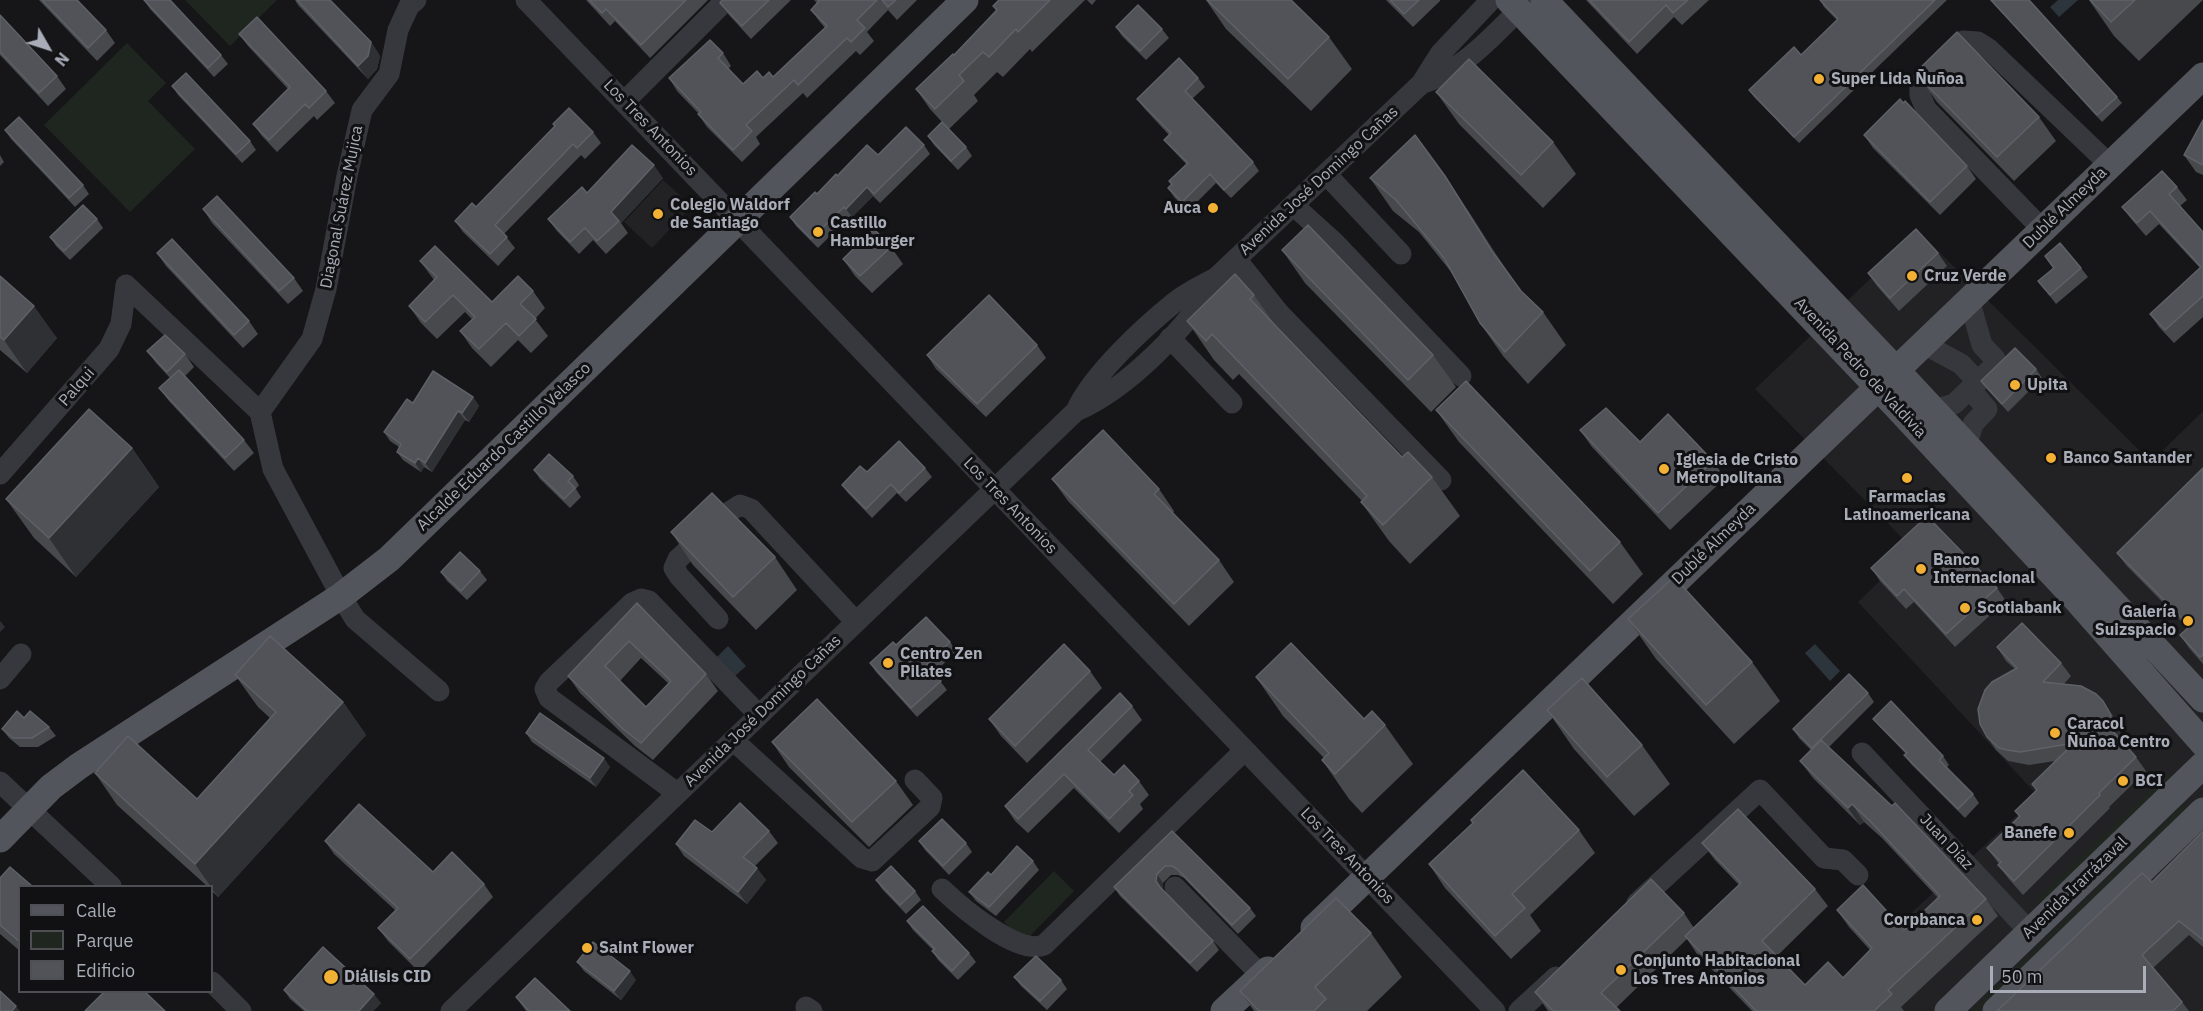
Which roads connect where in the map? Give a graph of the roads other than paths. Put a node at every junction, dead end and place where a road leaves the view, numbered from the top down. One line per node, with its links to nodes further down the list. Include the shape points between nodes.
1 (416, 0): 30 (street, Diagonal Suárez Mujica, via 398,30 389,74 362,110 326,289 312,339)
2 (526, 0): 10 (street, Los Tres Antonios)
3 (726, 0): 10 (street)
4 (965, 0): 14 (main road, Alcalde Eduardo Castillo Velasco)
5 (1491, 0): 9 (street, Avenida José Domingo Cañas, via 1440,54)
6 (1544, 0): 25 (main road, Avenida Pedro de Valdivia)
7 (1519, 3): 9 (street, Avenida José Domingo Cañas, via 1458,67); 25 (main road, Avenida Pedro de Valdivia)
8 (2203, 76): 11 (main road, Dublé Almeyda)
9 (1422, 84): 12 (street, Avenida José Domingo Cañas)
10 (624, 102): 14 (street, Los Tres Antonios)
11 (2110, 165): 15 (main road, Dublé Almeyda); 15 (street, via 1989,48 1963,41 1920,83 1920,95 1926,109)
12 (1326, 174): 13 (street, Avenida José Domingo Cañas); 16 (street)
13 (1293, 205): 17 (street, Avenida José Domingo Cañas); 24 (street, via 1334,242)
14 (737, 219): 34 (street, Los Tres Antonios); 35 (main road, Alcalde Eduardo Castillo Velasco, via 403,545)
15 (2042, 229): 19 (main road, Dublé Almeyda)
16 (1401, 254)
17 (1236, 259): 18 (street, Avenida José Domingo Cañas); 33 (street, via 1279,313)
18 (1216, 278): 20 (street, Avenida José Domingo Cañas, via 1188,320); 29 (street, Avenida José Domingo Cañas, via 1186,294 1154,321 1093,382)
19 (1969, 299): 21 (main road, Dublé Almeyda); 22 (street)
20 (1170, 338): 27 (street); 29 (street, Avenida José Domingo Cañas, via 1118,387)
21 (1922, 344): 23 (street); 25 (main road, Dublé Almeyda)
22 (1982, 345): 23 (street); 26 (street, via 1997,363)
23 (1961, 364): 26 (street)
24 (1461, 376)
25 (1886, 378): 28 (main road, Avenida Pedro de Valdivia); 44 (main road, Avenida Pedro de Valdivia); 55 (main road, Dublé Almeyda)
26 (1974, 386): 28 (street); 31 (street, via 1987,409)
27 (1232, 403)
28 (1943, 407): 31 (main road, Avenida Pedro de Valdivia)
29 (1076, 411): 34 (street, Avenida José Domingo Cañas)
30 (260, 412): 32 (street, Palqui, via 126,285 121,324 109,349); 35 (street, via 273,469)
31 (1968, 433): 41 (main road, Avenida Pedro de Valdivia)
32 (0, 474)
33 (1441, 480)
34 (994, 489): 37 (street, Avenida José Domingo Cañas); 45 (street, Los Tres Antonios)
35 (340, 596): 40 (street, via 355,619); 51 (main road, Alcalde Eduardo Castillo Velasco, via 79,766)
36 (718, 619): 37 (street, via 674,568 678,559 740,505 751,509)
37 (856, 622): 42 (street, Avenida José Domingo Cañas)
38 (21, 654): 39 (street)
39 (0, 679)
40 (439, 691)
41 (2203, 699)
42 (759, 715): 43 (street, Avenida José Domingo Cañas); 50 (street, via 649,601 641,599 632,603 549,682 545,689 549,698)
43 (733, 741): 48 (street, via 862,858 872,861 930,807 932,798); 50 (street, Avenida José Domingo Cañas)
44 (2203, 743)
45 (1245, 750): 55 (street, Los Tres Antonios); 58 (street, via 1044,945 1025,946 984,923)
46 (1862, 753): 60 (street, Juan Díaz)
47 (2203, 765): 60 (main road, Avenida Irarrázaval)
48 (915, 780)
49 (0, 782): 51 (street)
50 (677, 794): 65 (street, Avenida José Domingo Cañas)
51 (29, 808): 53 (main road, Alcalde Eduardo Castillo Velasco); 56 (street)
52 (2203, 811): 70 (main road, Avenida Irarrázaval)
53 (0, 839)
54 (1858, 875): 59 (street, via 1843,860 1824,858 1760,789)
55 (1367, 878): 62 (main road, Dublé Almeyda); 67 (street, Los Tres Antonios)
56 (110, 885)
57 (1175, 887): 62 (street)
58 (942, 889)
59 (1623, 915)
60 (2030, 932): 69 (main road, Avenida Irarrázaval)
61 (1572, 962): 68 (street)
62 (1262, 976): 66 (main road, Dublé Almeyda)
63 (213, 983): 64 (street)
64 (241, 1011)
65 (451, 1011)
66 (1224, 1011)
67 (1495, 1011)
68 (1519, 1011)
69 (1948, 1011)
70 (1996, 1011)

